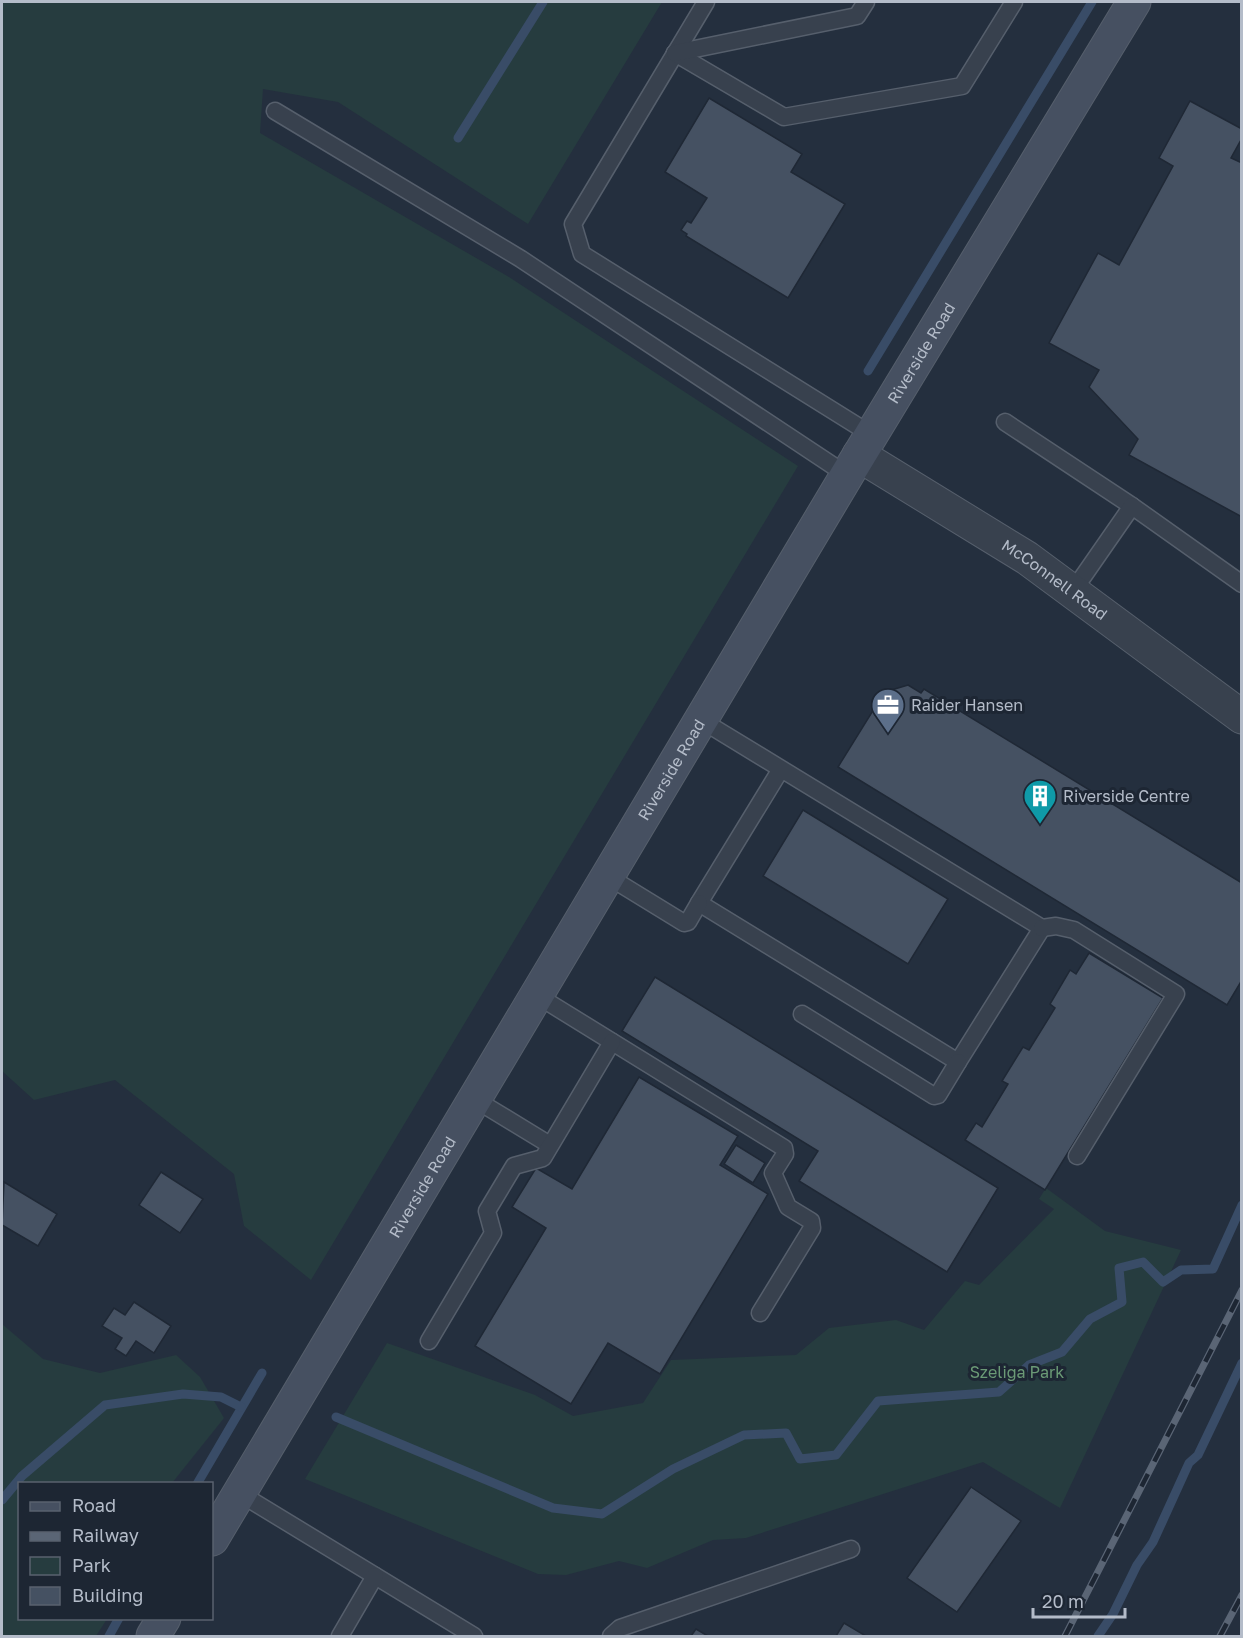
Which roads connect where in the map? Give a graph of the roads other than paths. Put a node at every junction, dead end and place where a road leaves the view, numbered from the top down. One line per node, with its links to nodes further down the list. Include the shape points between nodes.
1 (706, 2): 5 (lane)
2 (866, 2): 5 (lane, via 857,16)
3 (1014, 2): 5 (lane, via 962,86 784,117)
4 (1134, 2): 8 (street, Riverside Road)
5 (675, 53): 8 (lane, via 573,224 582,254)
6 (275, 111): 8 (lane)
7 (1005, 422): 9 (lane)
8 (859, 455): 11 (street, McConnell Road, via 1027,558); 13 (street, Riverside Road)
9 (1132, 506): 10 (lane); 11 (lane)
10 (1242, 584)
11 (1072, 591): 12 (street, McConnell Road)
12 (1242, 717)
13 (701, 720): 14 (lane); 15 (street, Riverside Road)
14 (781, 768): 16 (lane); 17 (lane)
15 (609, 877): 16 (lane, via 684,922 688,922); 18 (street, Riverside Road)
16 (699, 903): 21 (lane)
17 (1042, 928): 21 (lane); 24 (lane, via 1074,930 1176,994)
18 (538, 996): 20 (lane); 22 (street, Riverside Road)
19 (802, 1014): 21 (lane, via 934,1096)
20 (612, 1042): 23 (lane); 25 (lane, via 784,1148 785,1154 773,1173 788,1207 811,1221 812,1228)
21 (958, 1062)
22 (476, 1100): 23 (lane); 27 (street, Riverside Road)
23 (550, 1145): 26 (lane, via 543,1158 514,1167 509,1175 487,1211 493,1233)
24 (1077, 1156)
25 (760, 1313)
26 (429, 1341)
27 (239, 1493): 28 (street, Riverside Road); 30 (lane)
28 (213, 1537)
29 (851, 1549): 35 (lane, via 620,1628)
30 (375, 1576): 33 (lane); 34 (lane)
31 (163, 1620): 32 (street)
32 (153, 1636)
33 (340, 1636)
34 (474, 1636)
35 (611, 1636)

